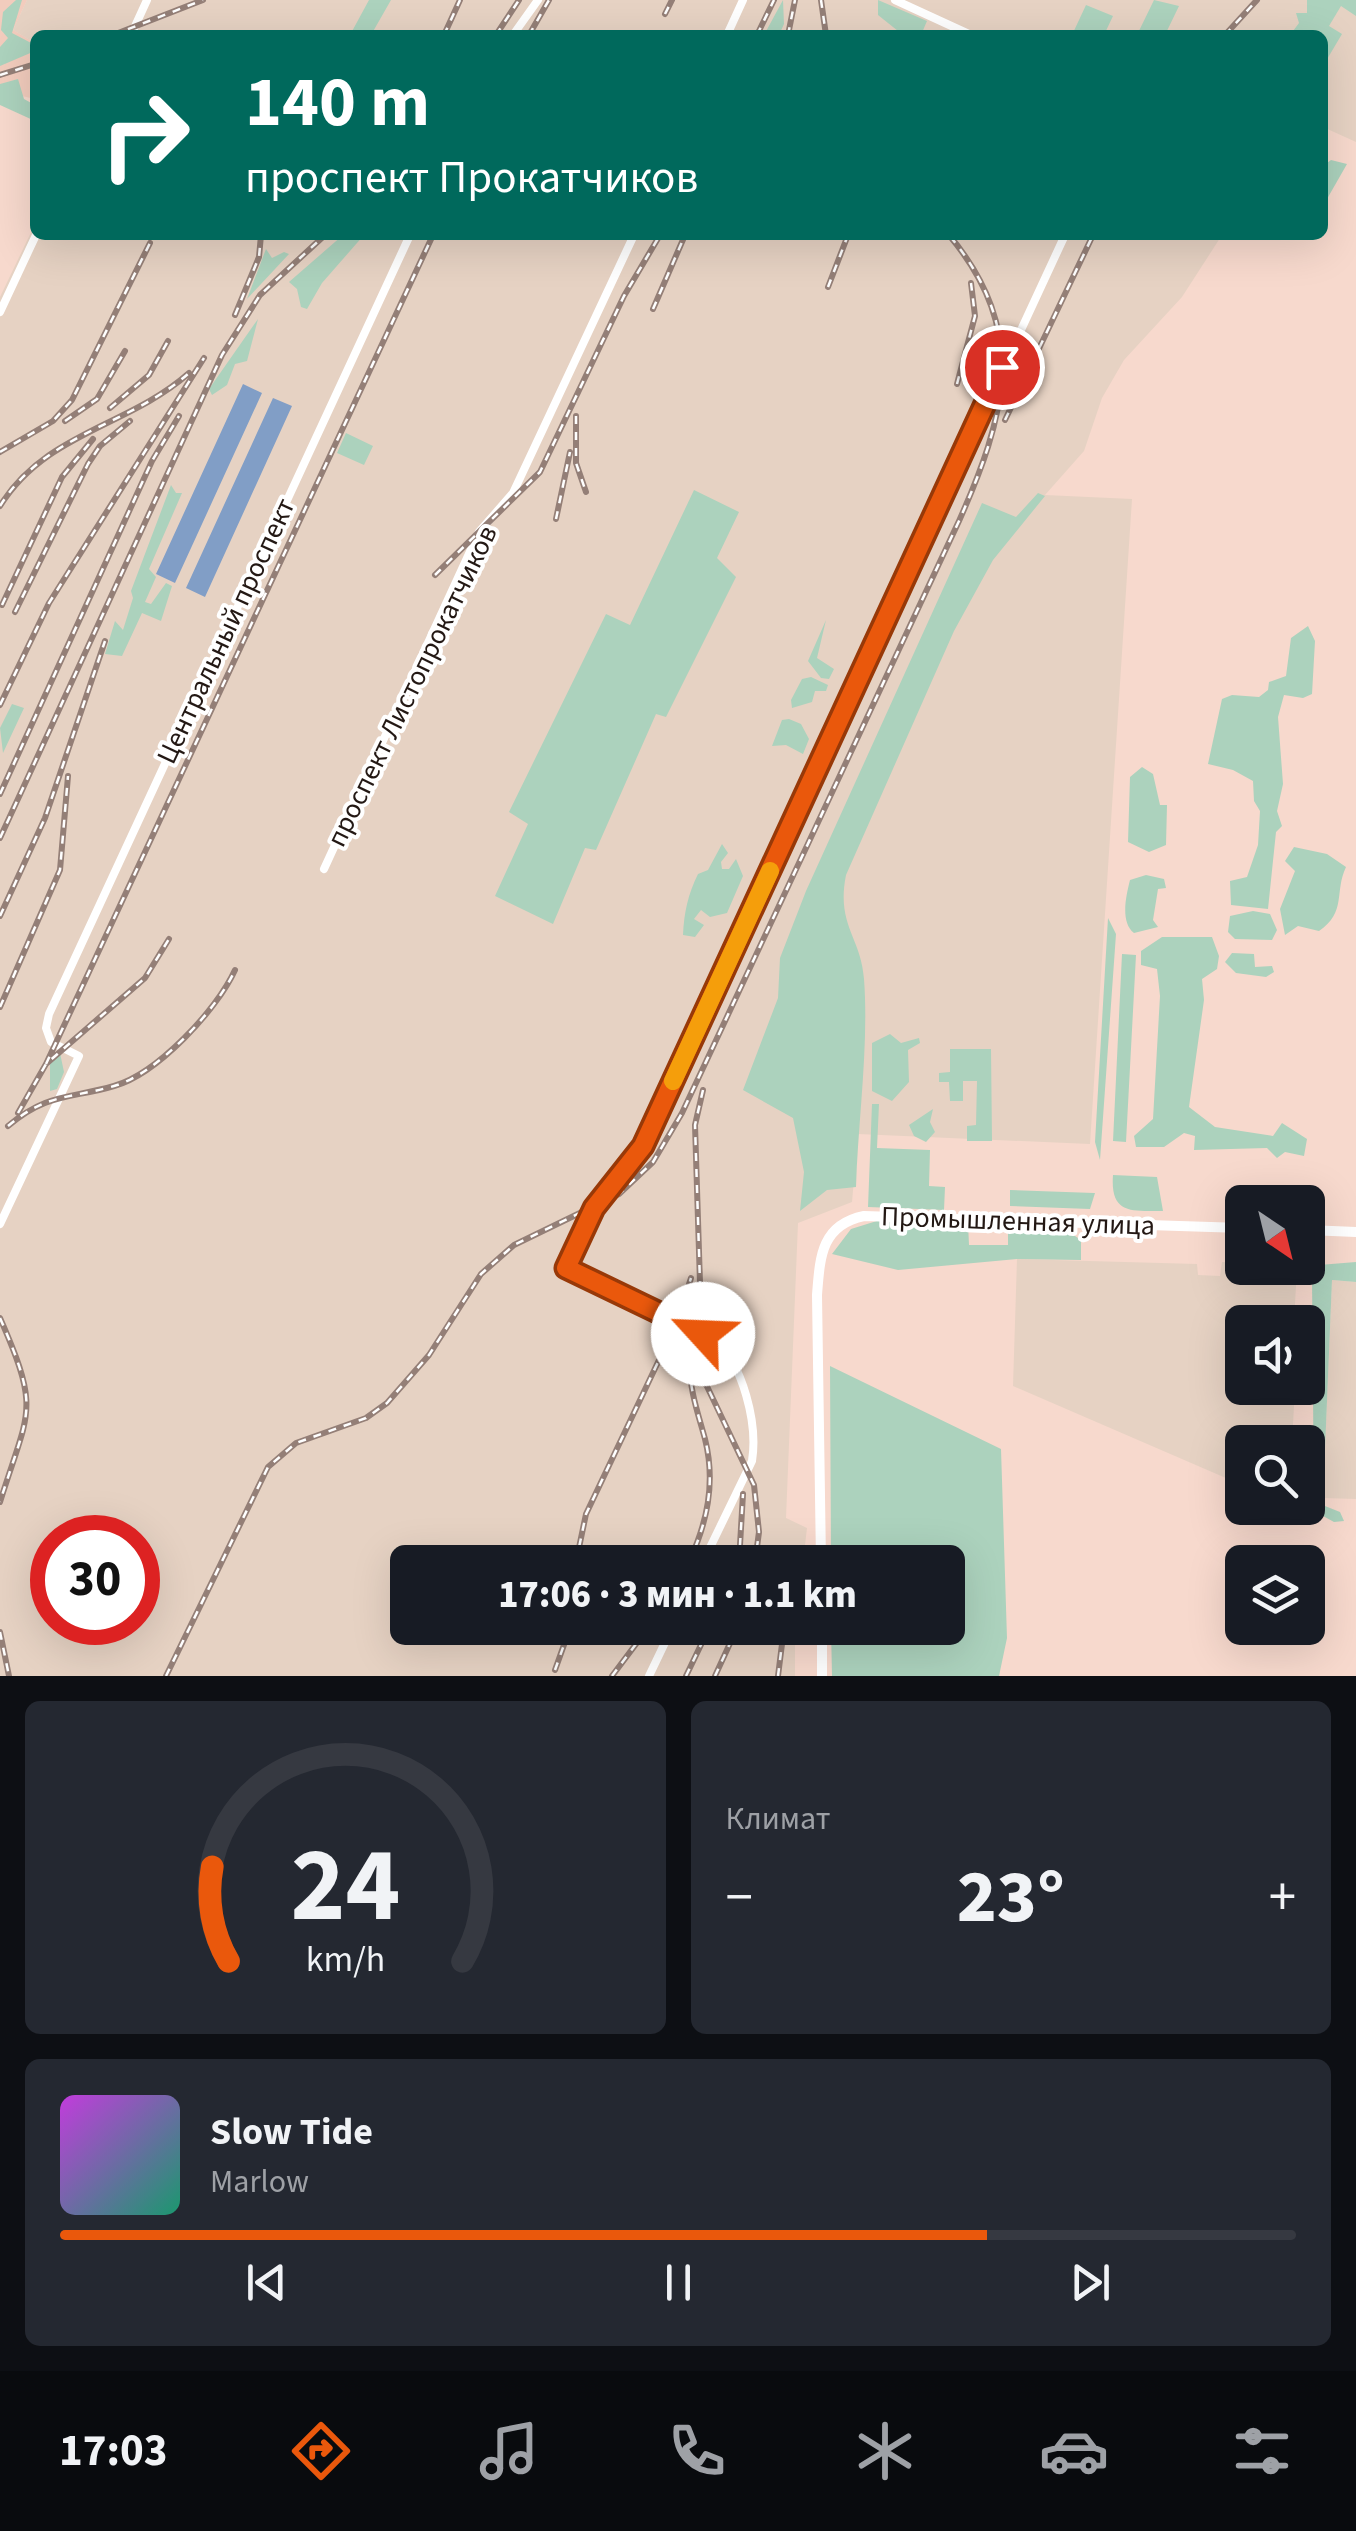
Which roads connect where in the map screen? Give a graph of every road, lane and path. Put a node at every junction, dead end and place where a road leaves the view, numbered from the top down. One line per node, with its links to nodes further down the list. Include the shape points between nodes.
1 (147, 0): 5 (street)
2 (538, 0): 6 (street)
3 (743, 0): 7 (street)
4 (895, 0): 8 (street)
5 (135, 30)
6 (517, 30)
7 (729, 30)
8 (961, 30)
9 (34, 240): 13 (street)
10 (408, 240): 15 (street, Центральный проспект, via 46,1028 51,1042 79,1056)
11 (632, 240): 14 (street, проспект Листопрокатчиков, via 513,493 480,532)
12 (1062, 240): 19 (street, via 643,1146 594,1208 566,1268 728,1351 755,1444)
13 (0, 312)
14 (324, 869)
15 (0, 1224)
16 (1225, 1227): 20 (street, Промышленная улица, via 864,1216 842,1221 820,1256 817,1295)
17 (1325, 1231): 18 (street)
18 (1356, 1232)
19 (711, 1545)
20 (821, 1545)
21 (664, 1645): 23 (street)
22 (822, 1645): 24 (street)
23 (649, 1676)
24 (822, 1676)

